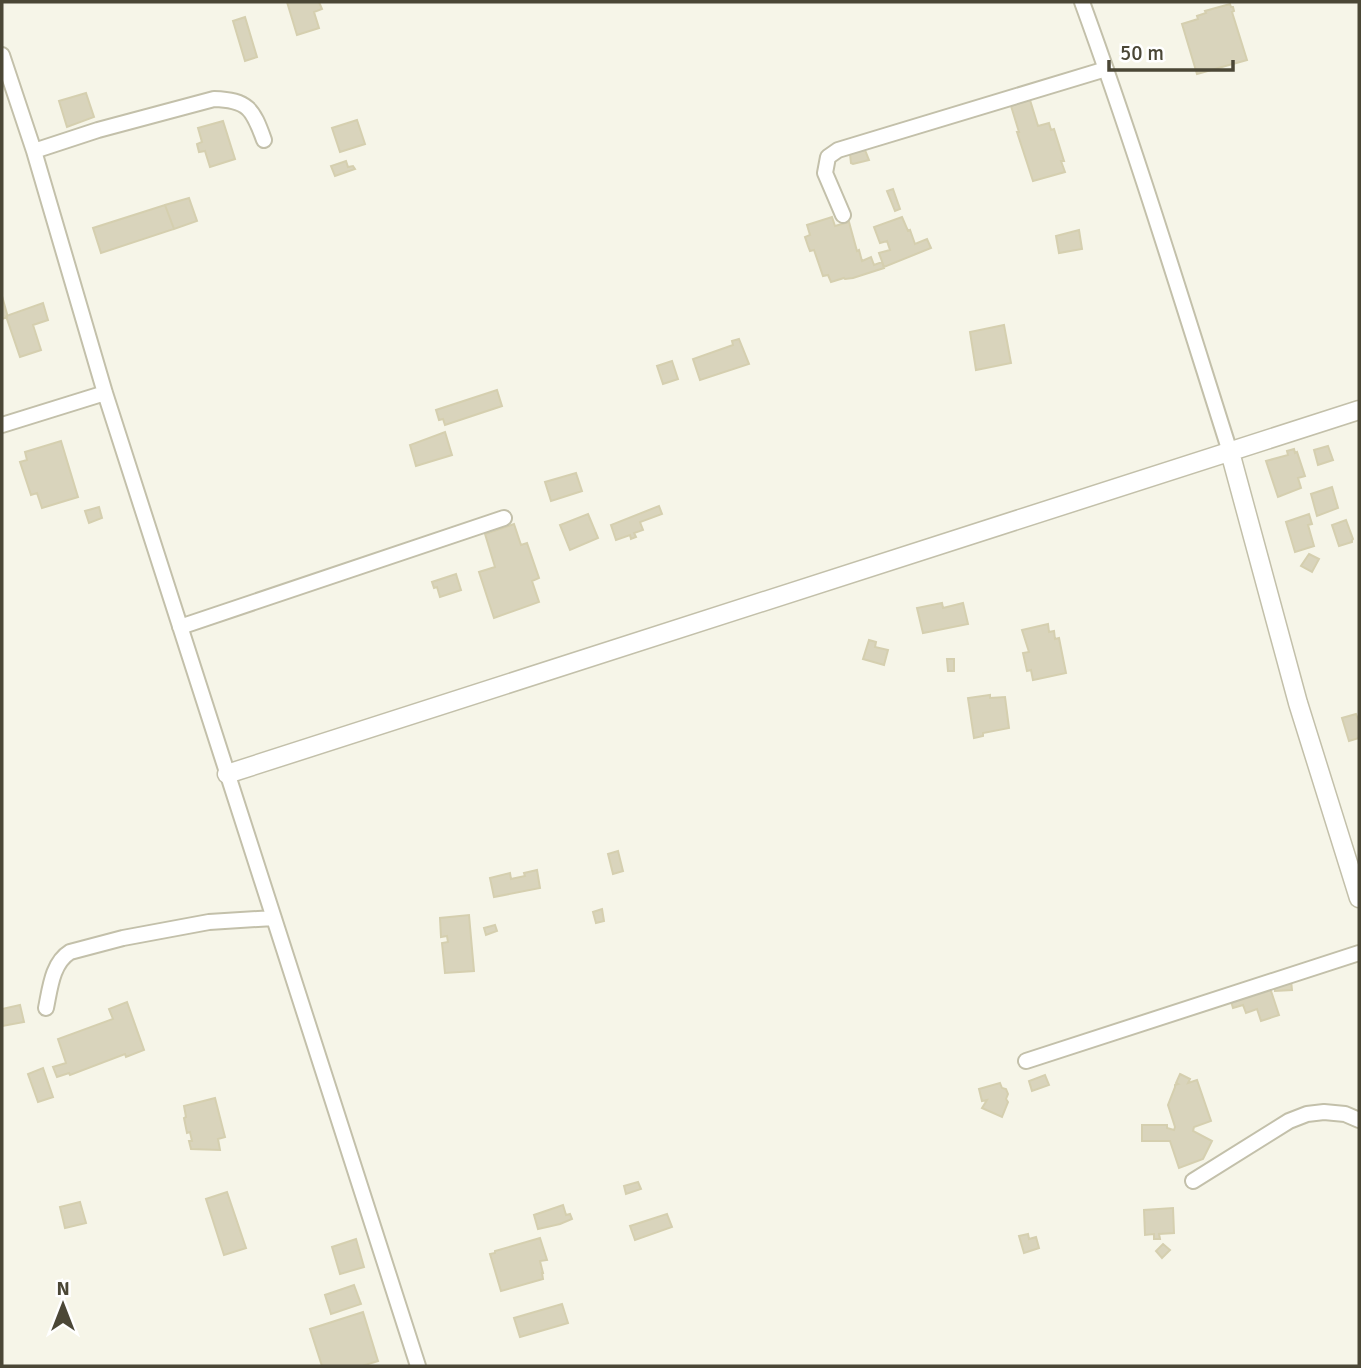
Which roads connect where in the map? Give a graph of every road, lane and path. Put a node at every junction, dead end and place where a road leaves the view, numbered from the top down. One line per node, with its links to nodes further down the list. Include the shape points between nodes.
1 (1082, 2): 3 (street)
2 (2, 55): 5 (street)
3 (1106, 69): 6 (street, via 838,150 828,157 825,173); 10 (street)
4 (264, 140): 5 (street, via 256,117 244,104 214,99)
5 (34, 151): 7 (street)
6 (843, 215)
7 (105, 393): 9 (street); 12 (street)
8 (1359, 410): 10 (street)
9 (2, 425)
10 (1230, 452): 13 (street); 14 (street, via 1298,703)
11 (505, 518): 12 (street)
12 (180, 627): 13 (street)
13 (227, 774): 15 (street)
14 (1359, 898)
15 (274, 918): 17 (street, via 209,922 70,952 57,965); 21 (street)
16 (1359, 953): 18 (street)
17 (46, 1008)
18 (1026, 1061)
19 (1359, 1121): 20 (street, via 1345,1114 1307,1114)
20 (1193, 1181)
21 (418, 1366)

